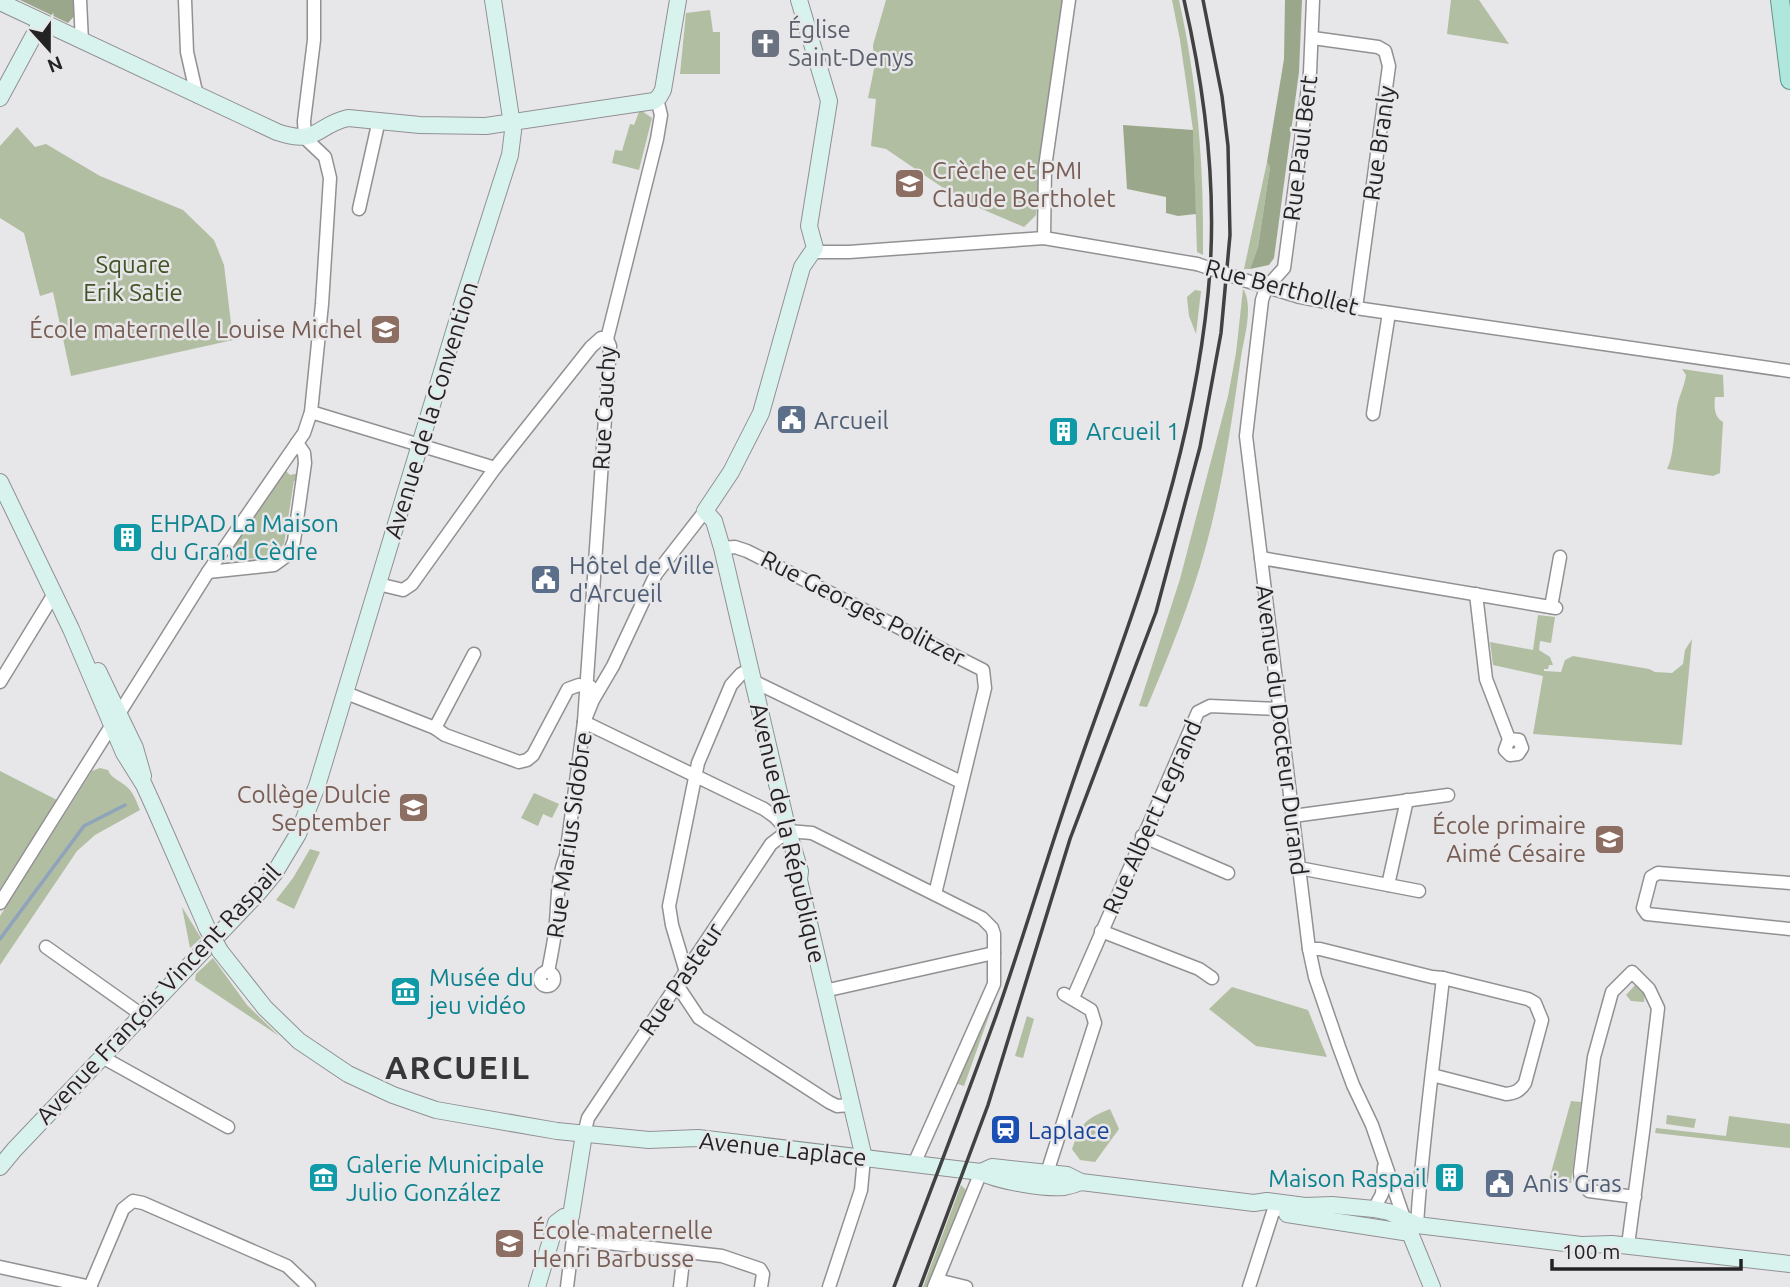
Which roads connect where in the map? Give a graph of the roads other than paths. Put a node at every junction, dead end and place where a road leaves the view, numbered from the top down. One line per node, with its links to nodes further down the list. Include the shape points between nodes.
1 (80, 0): 13 (street)
2 (185, 0): 15 (street, via 187,52)
3 (314, 0): 20 (street)
4 (493, 0): 19 (main road, Avenue de la Convention)
5 (678, 0): 17 (main road, Rue Cauchy)
6 (800, 0): 23 (main road, via 829,107 809,226)
7 (1069, 0): 22 (street, via 1045,167)
8 (1313, 0): 12 (street, Rue Paul Bert)
9 (1780, 0): 14 (main road)
10 (0, 2): 11 (main road)
11 (41, 22): 13 (main road); 16 (main road)
12 (1312, 38): 24 (street, Rue Paul Bert, via 1284,268); 25 (street, Rue Branly, via 1378,47 1385,51 1390,66)
13 (82, 42): 15 (main road)
14 (1790, 80)
15 (197, 96): 20 (main road, via 277,132)
16 (0, 98)
17 (658, 98): 19 (main road); 27 (street, Rue Cauchy, via 657,139)
18 (379, 120): 19 (main road, via 465,127); 20 (main road, via 348,118); 21 (street)
19 (512, 122): 32 (main road, Avenue de la Convention, via 510,155)
20 (305, 138): 29 (street, via 325,158 330,178)
21 (359, 209)
22 (1044, 238): 23 (street, Rue Berthollet); 24 (street, Rue Berthollet, bridge, via 1198,264)
23 (814, 252): 35 (main road, Rue Marius Sidobre, via 802,267 761,413 732,472)
24 (1266, 288): 25 (street, Rue Berthollet); 38 (street, Avenue du Docteur Durand, via 1246,436)
25 (1356, 308): 26 (street, Rue Berthollet)
26 (1389, 313): 28 (street, Rue Berthollet); 30 (street)
27 (607, 339): 33 (street, via 595,342); 46 (street, Rue Cauchy)
28 (1790, 372)
29 (311, 412): 31 (street); 32 (street)
30 (1373, 414)
31 (297, 443): 39 (street); 39 (street, via 305,463 289,554 274,565)
32 (420, 444): 33 (street); 40 (main road, Avenue de la Convention)
33 (495, 468): 40 (street, via 412,584 403,590)
34 (0, 482): 41 (main road, Avenue Laplace)
35 (705, 511): 36 (main road, Avenue de la République, via 714,521); 47 (street, Rue Marius Sidobre, via 656,573)
36 (722, 548): 44 (main road, Avenue de la République); 55 (street, Rue Georges Politzer, via 747,551 982,670 985,688)
37 (1560, 557): 42 (street, via 1554,607)
38 (1261, 558): 42 (street); 49 (street, Avenue du Docteur Durand)
39 (208, 572): 50 (street)
40 (378, 584): 48 (main road, Avenue de la Convention)
41 (54, 594): 45 (street); 50 (main road, Avenue Laplace, via 90,656)
42 (1476, 594): 53 (street, via 1486,678)
43 (474, 654): 52 (street)
44 (751, 675): 54 (street, via 741,674 731,685); 55 (street); 60 (main road, Avenue de la République)
45 (0, 682)
46 (585, 686): 47 (street); 51 (street, Rue Cauchy); 52 (street, via 565,692 533,755 523,762)
47 (601, 686): 51 (street, Rue Marius Sidobre)
48 (346, 693): 52 (street); 58 (main road, Avenue de la Convention)
49 (1279, 709): 59 (street, Avenue du Docteur Durand); 61 (street, Rue Albert Legrand, via 1210,706 1198,712)
50 (116, 720): 68 (street); 85 (main road, Avenue Laplace, bridge, via 138,756 144,785 207,928 251,992 282,1025 318,1055 393,1095 472,1118)
51 (584, 722): 54 (street); 74 (street, Rue Marius Sidobre)
52 (435, 728)
53 (1509, 739)
54 (695, 776): 60 (street, via 764,809); 75 (street, via 669,906)
55 (961, 782): 67 (street, Rue Georges Politzer)
56 (1448, 795): 57 (street)
57 (1407, 800): 59 (street); 65 (street)
58 (306, 814): 80 (main road, Avenue François Vincent Raspail, via 274,874)
59 (1293, 816): 62 (street, Avenue du Docteur Durand)
60 (788, 831): 67 (street, via 812,833); 75 (street, Rue Pasteur, via 771,844); 79 (main road, Avenue de la République)
61 (1142, 836): 63 (street); 70 (street, Rue Albert Legrand)
62 (1299, 868): 65 (street); 72 (street, Avenue du Docteur Durand)
63 (1228, 873)
64 (1790, 883): 69 (street, via 1658,873 1651,877 1643,908 1647,914)
65 (1388, 885): 66 (street)
66 (1419, 891)
67 (935, 894): 73 (street, via 982,918 992,928)
68 (0, 903)
69 (1790, 929)
70 (1101, 931): 76 (street); 91 (street, Rue Albert Legrand, via 1068,996 1093,1013 1095,1023)
71 (46, 947): 80 (street)
72 (1308, 949): 77 (street); 87 (street, Avenue du Docteur Durand, via 1339,1047)
73 (994, 953): 79 (street); 88 (street, via 994,984)
74 (548, 972)
75 (686, 972): 78 (street, Rue Pasteur)
76 (1212, 978)
77 (1443, 978): 82 (street); 82 (street, via 1528,999 1535,1003 1542,1020 1525,1083 1513,1094)
78 (677, 985): 83 (street, via 699,1018 837,1107); 85 (street, Rue Pasteur, via 588,1118)
79 (824, 991): 83 (main road, Avenue de la République)
80 (142, 1015): 81 (main road, Avenue François Vincent Raspail)
81 (102, 1057): 84 (street); 89 (main road, Avenue François Vincent Raspail)
82 (1432, 1075): 98 (street)
83 (851, 1105): 86 (main road, Avenue de la République)
84 (228, 1126)
85 (584, 1134): 86 (main road, Avenue Laplace, via 649,1140 698,1138); 97 (main road)
86 (864, 1158): 88 (main road, Avenue Laplace); 111 (street, via 861,1190)
87 (1385, 1160): 94 (street, Avenue du Docteur Durand, via 1382,1194); 98 (street, Avenue du Docteur Durand)
88 (914, 1164): 90 (main road, Avenue Laplace)
89 (0, 1167)
90 (981, 1172): 91 (main road, Avenue Laplace, via 993,1179); 104 (street)
91 (1045, 1179): 93 (main road, Avenue Laplace, via 1064,1187 1081,1182)
92 (1635, 1197): 92 (street, via 1589,1191 1580,1172 1594,1057 1612,992 1632,972 1649,989 1658,1008); 100 (street)
93 (1254, 1203): 95 (main road, Avenue Laplace); 96 (main road, Avenue Laplace, via 1267,1201)
94 (1374, 1209): 96 (main road, Avenue Laplace, via 1332,1205); 98 (main road, Avenue Laplace, via 1390,1212)
95 (1273, 1212): 96 (main road, Avenue Laplace); 113 (street)
96 (1322, 1213): 98 (main road, Avenue Laplace)
97 (571, 1216): 99 (street); 107 (main road, via 556,1223)
98 (1410, 1225): 100 (main road, Avenue Laplace, via 1581,1245); 114 (main road)
99 (573, 1239): 101 (street); 108 (street)
100 (1628, 1245): 102 (main road, Avenue Laplace)
101 (684, 1252): 109 (street); 110 (street, via 755,1266 763,1274)
102 (1790, 1264)
103 (0, 1267): 105 (street)
104 (936, 1283): 112 (street)
105 (90, 1287): 106 (street, via 125,1206 136,1201 287,1266)
106 (309, 1287)
107 (537, 1287)
108 (567, 1287)
109 (680, 1287)
110 (761, 1287)
111 (829, 1287)
112 (967, 1287)
113 (1249, 1287)
114 (1432, 1287)

